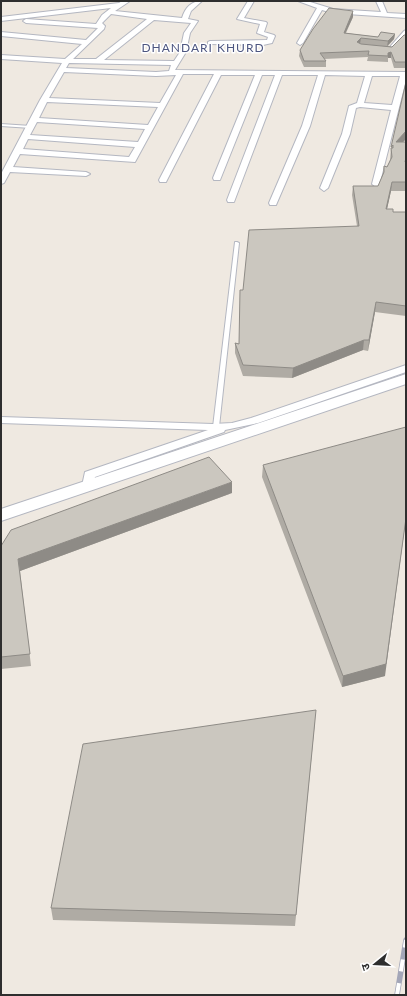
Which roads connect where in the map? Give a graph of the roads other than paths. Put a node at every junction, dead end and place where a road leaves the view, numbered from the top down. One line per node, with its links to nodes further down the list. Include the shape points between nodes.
1 (127, 1): 6 (street)
2 (199, 1): 14 (street, via 188,10)
3 (251, 1): 22 (street, via 240,19 264,23 260,32 272,36 270,42)
4 (301, 1): 7 (street)
5 (379, 1): 10 (street)
6 (120, 5): 8 (street); 9 (street)
7 (320, 8): 10 (street); 23 (street)
8 (110, 12): 12 (street); 16 (street, via 100,21)
9 (32, 15): 13 (street); 15 (street)
10 (385, 15): 11 (street)
11 (406, 16)
12 (153, 18): 14 (street); 27 (street)
13 (1, 19)
14 (185, 19): 28 (street, via 195,21 187,33 183,52)
15 (25, 21): 16 (street); 19 (street)
16 (102, 26): 20 (street)
17 (406, 32): 24 (street, via 392,49)
18 (1, 34): 19 (street)
19 (10, 35): 20 (street); 21 (street)
20 (87, 42): 26 (street)
21 (1, 43)
22 (210, 43)
23 (300, 43)
24 (384, 50)
25 (1, 57): 26 (street)
26 (67, 61): 27 (street); 29 (street)
27 (98, 61): 28 (street)
28 (176, 63): 30 (street)
29 (61, 70): 30 (street, via 156,74); 38 (street)
30 (170, 72): 31 (street)
31 (181, 72): 32 (street); 39 (street)
32 (219, 72): 33 (street); 51 (street)
33 (260, 72): 34 (street); 50 (street)
34 (280, 72): 35 (street); 55 (street)
35 (322, 73): 36 (street); 56 (street, via 306,126)
36 (369, 73): 37 (street); 40 (street)
37 (405, 74): 41 (street)
38 (44, 100): 39 (street); 42 (street)
39 (161, 105): 44 (street)
40 (360, 105): 41 (street); 54 (street, via 352,108 344,141)
41 (395, 108): 53 (street)
42 (33, 123): 43 (lane); 44 (street); 45 (street)
43 (1, 126)
44 (150, 127): 46 (street)
45 (26, 137): 46 (street); 47 (street)
46 (141, 145): 47 (street, via 133,159 129,160)
47 (18, 151): 48 (street)
48 (8, 169): 49 (street); 52 (street)
49 (86, 174)
50 (217, 178)
51 (163, 180)
52 (1, 181)
53 (376, 184)
54 (324, 188)
55 (232, 200)
56 (273, 203)
57 (237, 243): 62 (lane)
58 (406, 368): 61 (street, via 254,421)
59 (406, 379): 63 (street)
60 (1, 420): 62 (street)
61 (232, 426): 62 (street); 63 (street, via 89,475)
62 (216, 427)
63 (88, 486): 64 (street)
64 (1, 515)

